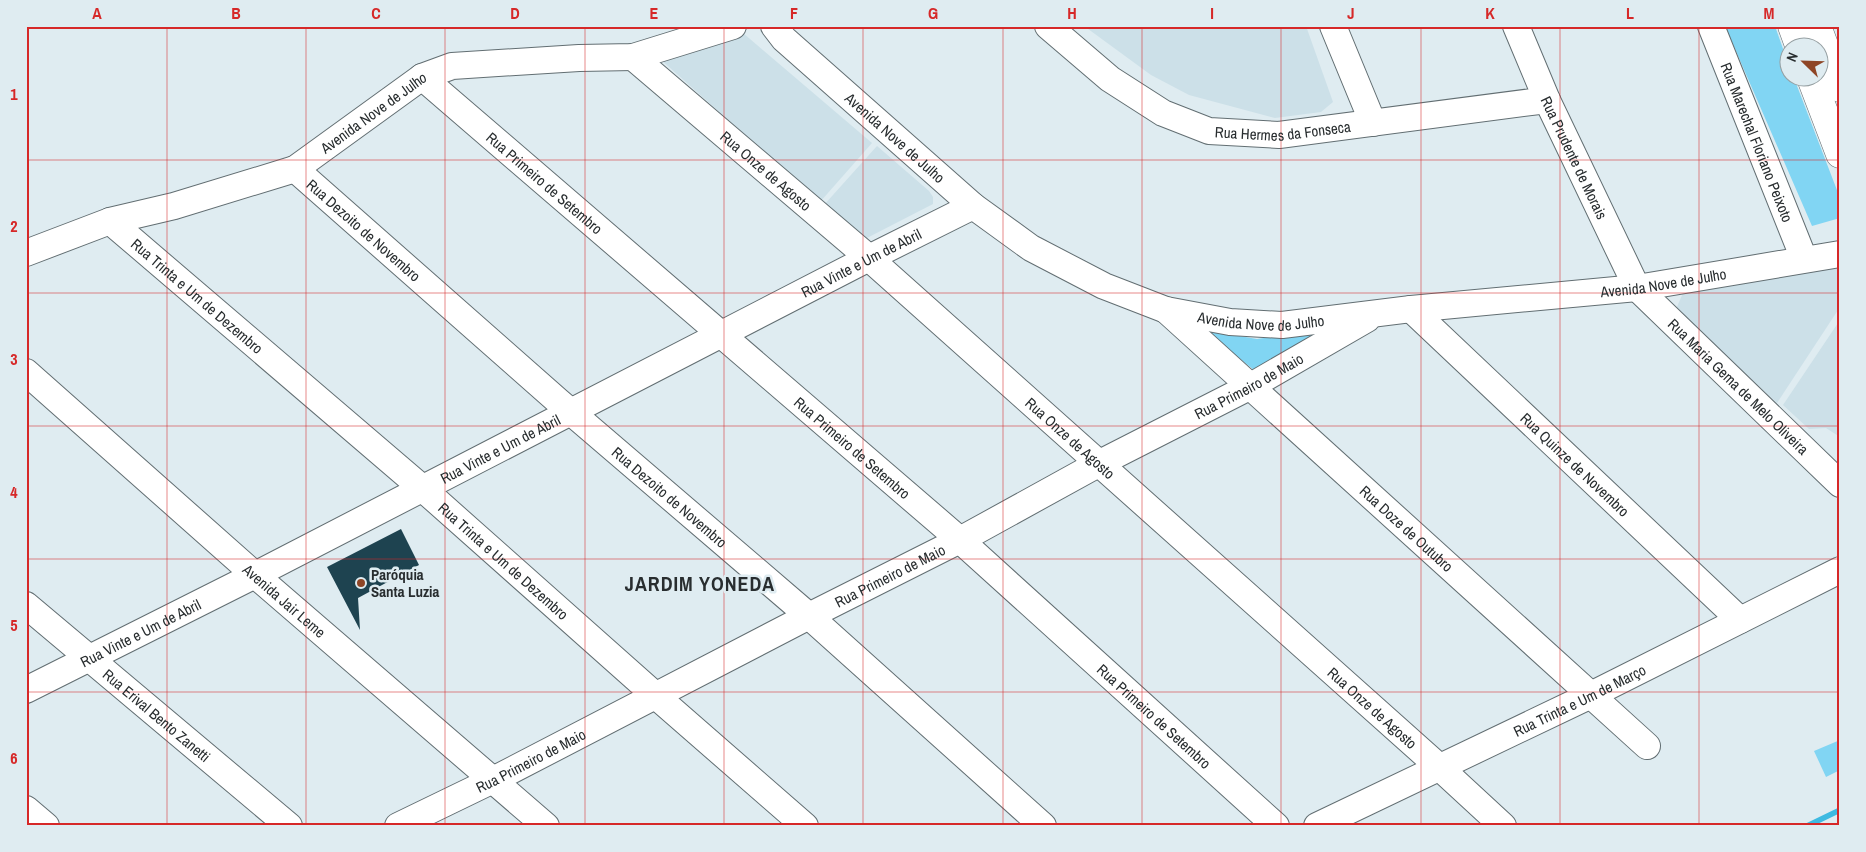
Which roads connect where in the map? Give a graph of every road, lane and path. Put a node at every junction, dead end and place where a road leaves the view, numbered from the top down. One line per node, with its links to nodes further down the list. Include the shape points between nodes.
1 (733, 26): 10 (street, Avenida Nove de Julho)
2 (774, 26): 18 (street, Avenida Nove de Julho)
3 (1048, 26): 15 (street, Rua Hermes da Fonseca, via 1110,79 1163,113 1208,131 1278,135)
4 (1333, 26): 15 (street)
5 (1516, 26): 14 (street, Rua Prudente de Morais)
6 (1711, 26): 23 (street, Rua Marechal Floriano Peixoto)
7 (1792, 26): 9 (main road)
8 (1817, 26): 13 (main road)
9 (1796, 38)
10 (633, 57): 11 (street, Avenida Nove de Julho, via 452,66); 22 (street, Rua Onze de Agosto)
11 (422, 77): 17 (street, Avenida Nove de Julho); 28 (street, Rua Primeiro de Setembro)
12 (1815, 88): 16 (main road)
13 (1840, 88)
14 (1547, 100): 15 (street, Rua Hermes da Fonseca); 24 (street, Rua Prudente de Morais)
15 (1373, 123)
16 (1840, 154)
17 (295, 169): 19 (street, Avenida Nove de Julho, via 174,206); 31 (street, Rua Dezoito de Novembro)
18 (973, 206): 22 (street, Rua Vinte e Um de Abril); 26 (street, Avenida Nove de Julho, via 1031,248 1104,286)
19 (110, 220): 20 (street, Avenida Nove de Julho); 34 (street, Rua Trinta e Um de Dezembro)
20 (26, 253)
21 (1840, 254): 23 (street, Avenida Nove de Julho)
22 (869, 258): 28 (street, Rua Vinte e Um de Abril); 32 (street, Rua Onze de Agosto)
23 (1804, 259): 24 (street, Avenida Nove de Julho)
24 (1637, 288): 25 (street, Avenida Nove de Julho); 33 (street, Rua Maria Gema de Melo Oliveira)
25 (1411, 309): 27 (street, Avenida Nove de Julho); 40 (street, Rua Quinze de Novembro)
26 (1166, 310): 27 (street, Avenida Nove de Julho, via 1230,322 1282,325); 30 (street, Rua Doze de Outubro)
27 (1376, 314): 30 (street, Rua Primeiro de Maio)
28 (722, 335): 31 (street, Rua Vinte e Um de Abril); 35 (street, Rua Primeiro de Setembro)
29 (26, 372): 37 (street, Avenida Jair Leme)
30 (1251, 386): 32 (street, Rua Primeiro de Maio); 43 (street, Rua Doze de Outubro)
31 (571, 411): 34 (street, Rua Vinte e Um de Abril); 39 (street, Rua Dezoito de Novembro)
32 (1098, 464): 35 (street, Rua Primeiro de Maio); 46 (street, Rua Onze de Agosto)
33 (1840, 484)
34 (422, 488): 37 (street, Rua Vinte e Um de Abril); 44 (street, Rua Trinta e Um de Dezembro)
35 (960, 540): 39 (street, Rua Primeiro de Maio); 55 (street, Rua Primeiro de Setembro)
36 (1840, 570): 40 (street, Rua Trinta e Um de Março)
37 (255, 575): 41 (street, Rua Vinte e Um de Abril); 47 (street, Avenida Jair Leme)
38 (26, 605): 41 (street, Rua Erival Bento Zanetti)
39 (809, 616): 44 (street, Rua Primeiro de Maio); 54 (street, Rua Dezoito de Novembro)
40 (1740, 620): 43 (street, Rua Trinta e Um de Março)
41 (89, 657): 42 (street, Rua Vinte e Um de Abril); 50 (street, Rua Erival Bento Zanetti)
42 (26, 690)
43 (1591, 695): 45 (street, Rua Doze de Outubro); 46 (street, Rua Trinta e Um de Março)
44 (656, 696): 47 (street, Rua Primeiro de Maio); 53 (street, Rua Trinta e Um de Dezembro)
45 (1647, 746)
46 (1438, 766): 56 (street, Rua Trinta e Um de Março); 57 (street, Rua Onze de Agosto)
47 (493, 780): 51 (street, Rua Primeiro de Maio); 52 (street, Avenida Jair Leme)
48 (26, 809): 49 (street)
49 (46, 826)
50 (289, 826)
51 (398, 826)
52 (546, 826)
53 (805, 826)
54 (1043, 826)
55 (1276, 826)
56 (1317, 826)
57 (1503, 826)

